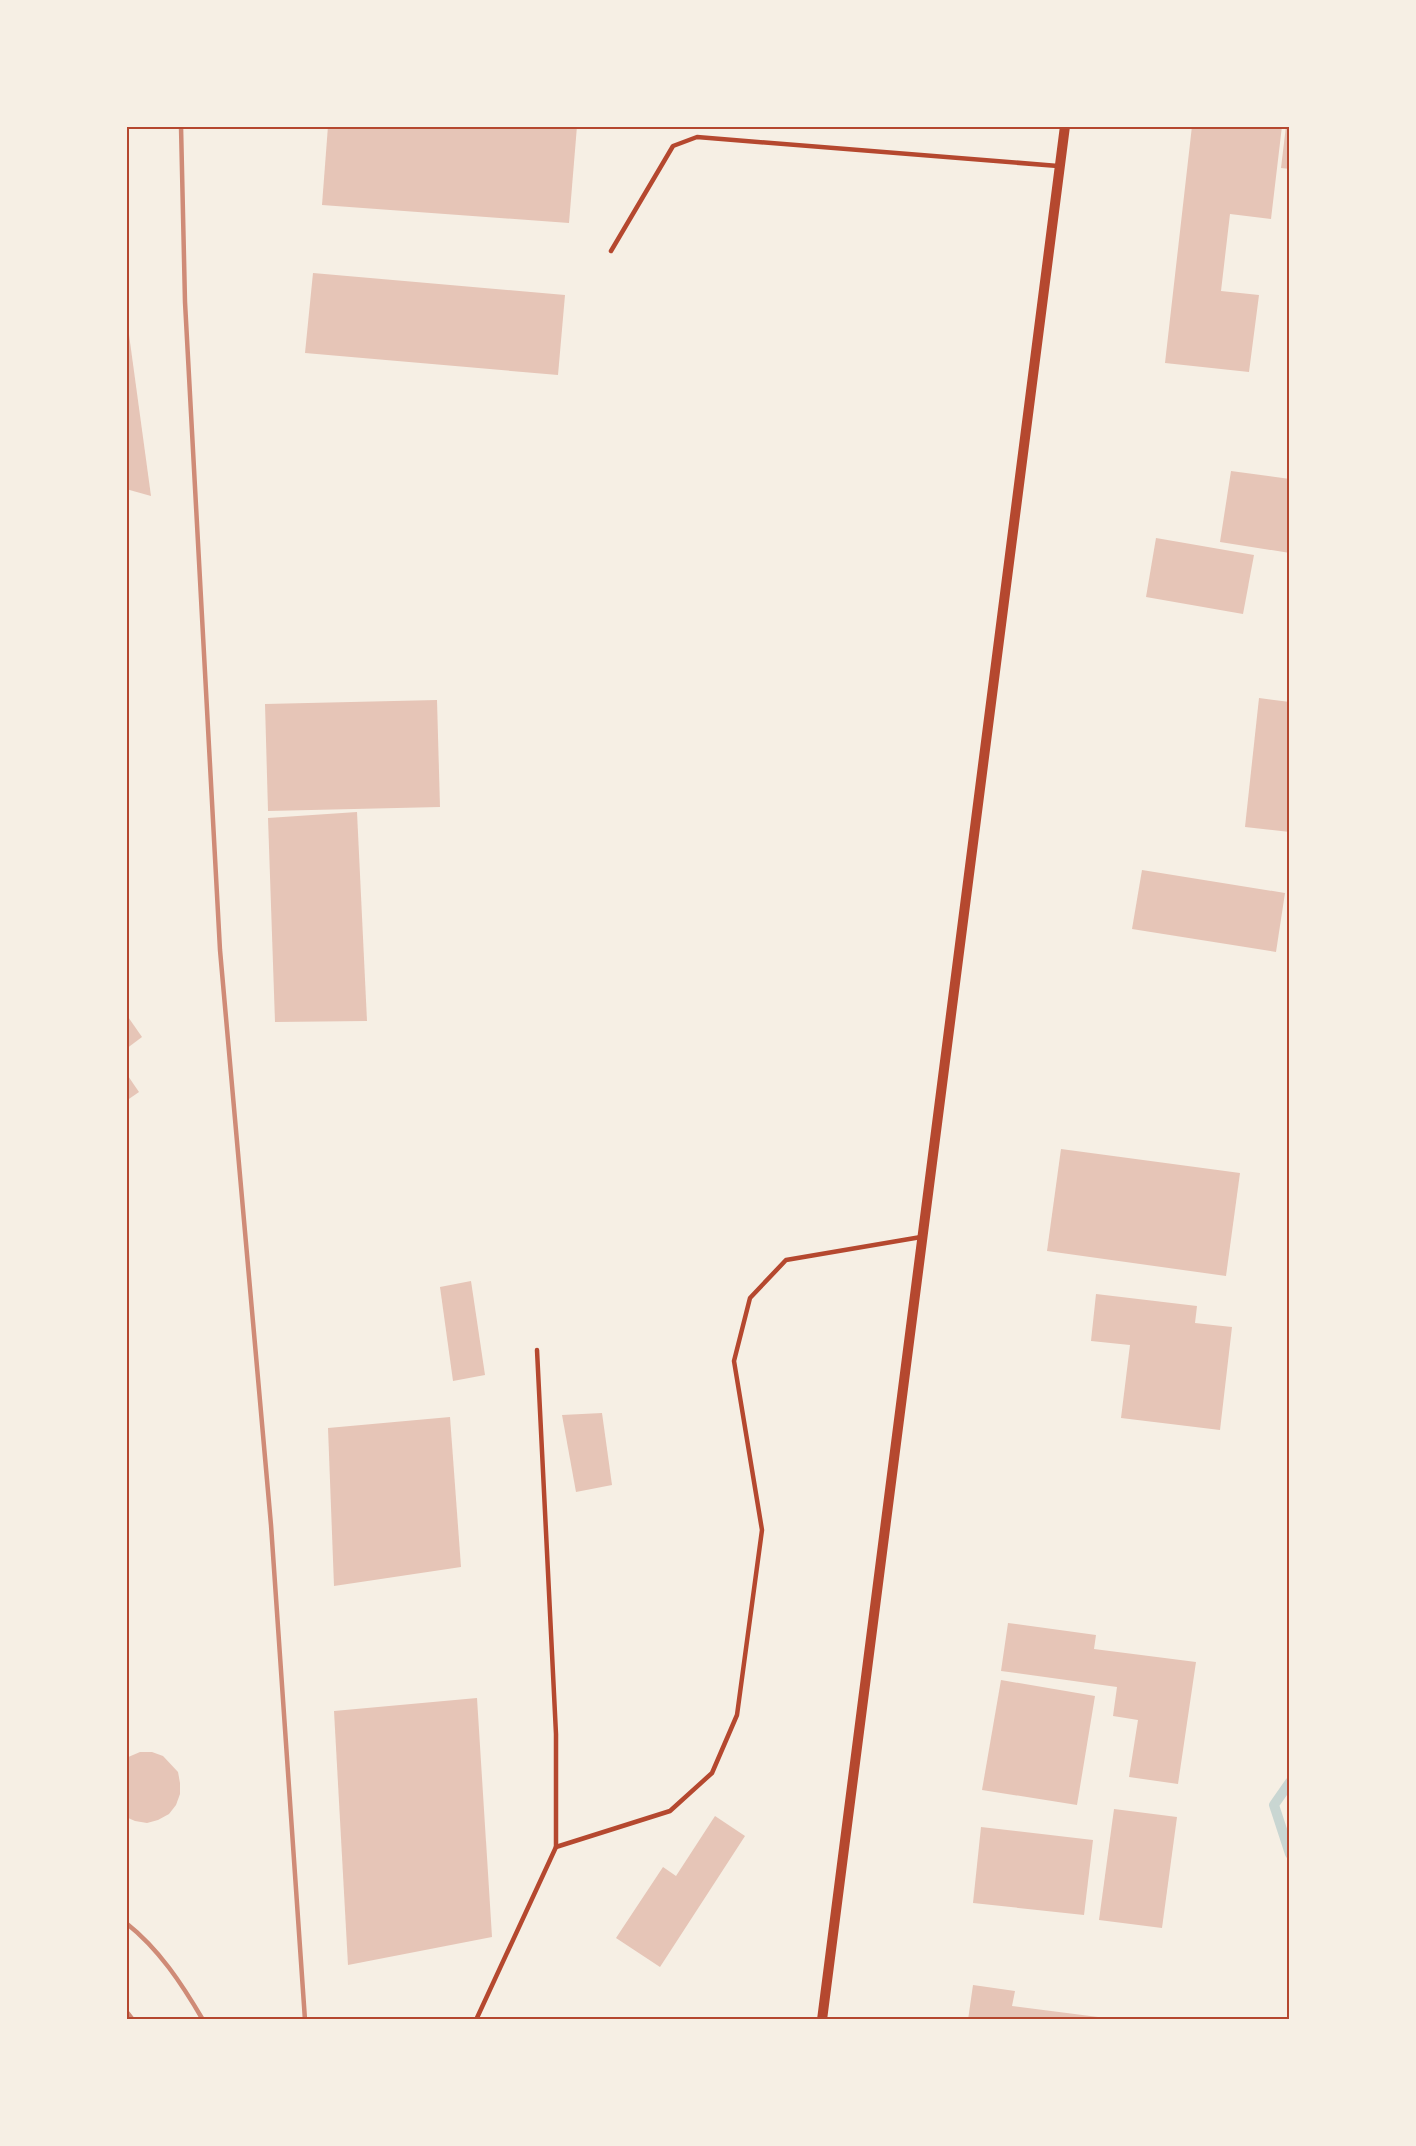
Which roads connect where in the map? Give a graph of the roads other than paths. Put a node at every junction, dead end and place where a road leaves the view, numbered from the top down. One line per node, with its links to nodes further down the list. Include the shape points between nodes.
1 (1065, 126): 2 (street)
2 (1061, 166): 3 (lane, via 697,137 673,146); 4 (street)
3 (611, 251)
4 (921, 1237): 6 (lane, via 786,1260 750,1298 734,1361 762,1530 737,1715 712,1773 670,1811); 8 (street)
5 (537, 1350): 6 (lane, via 556,1734)
6 (556, 1847): 7 (lane)
7 (476, 2020)
8 (822, 2020)

